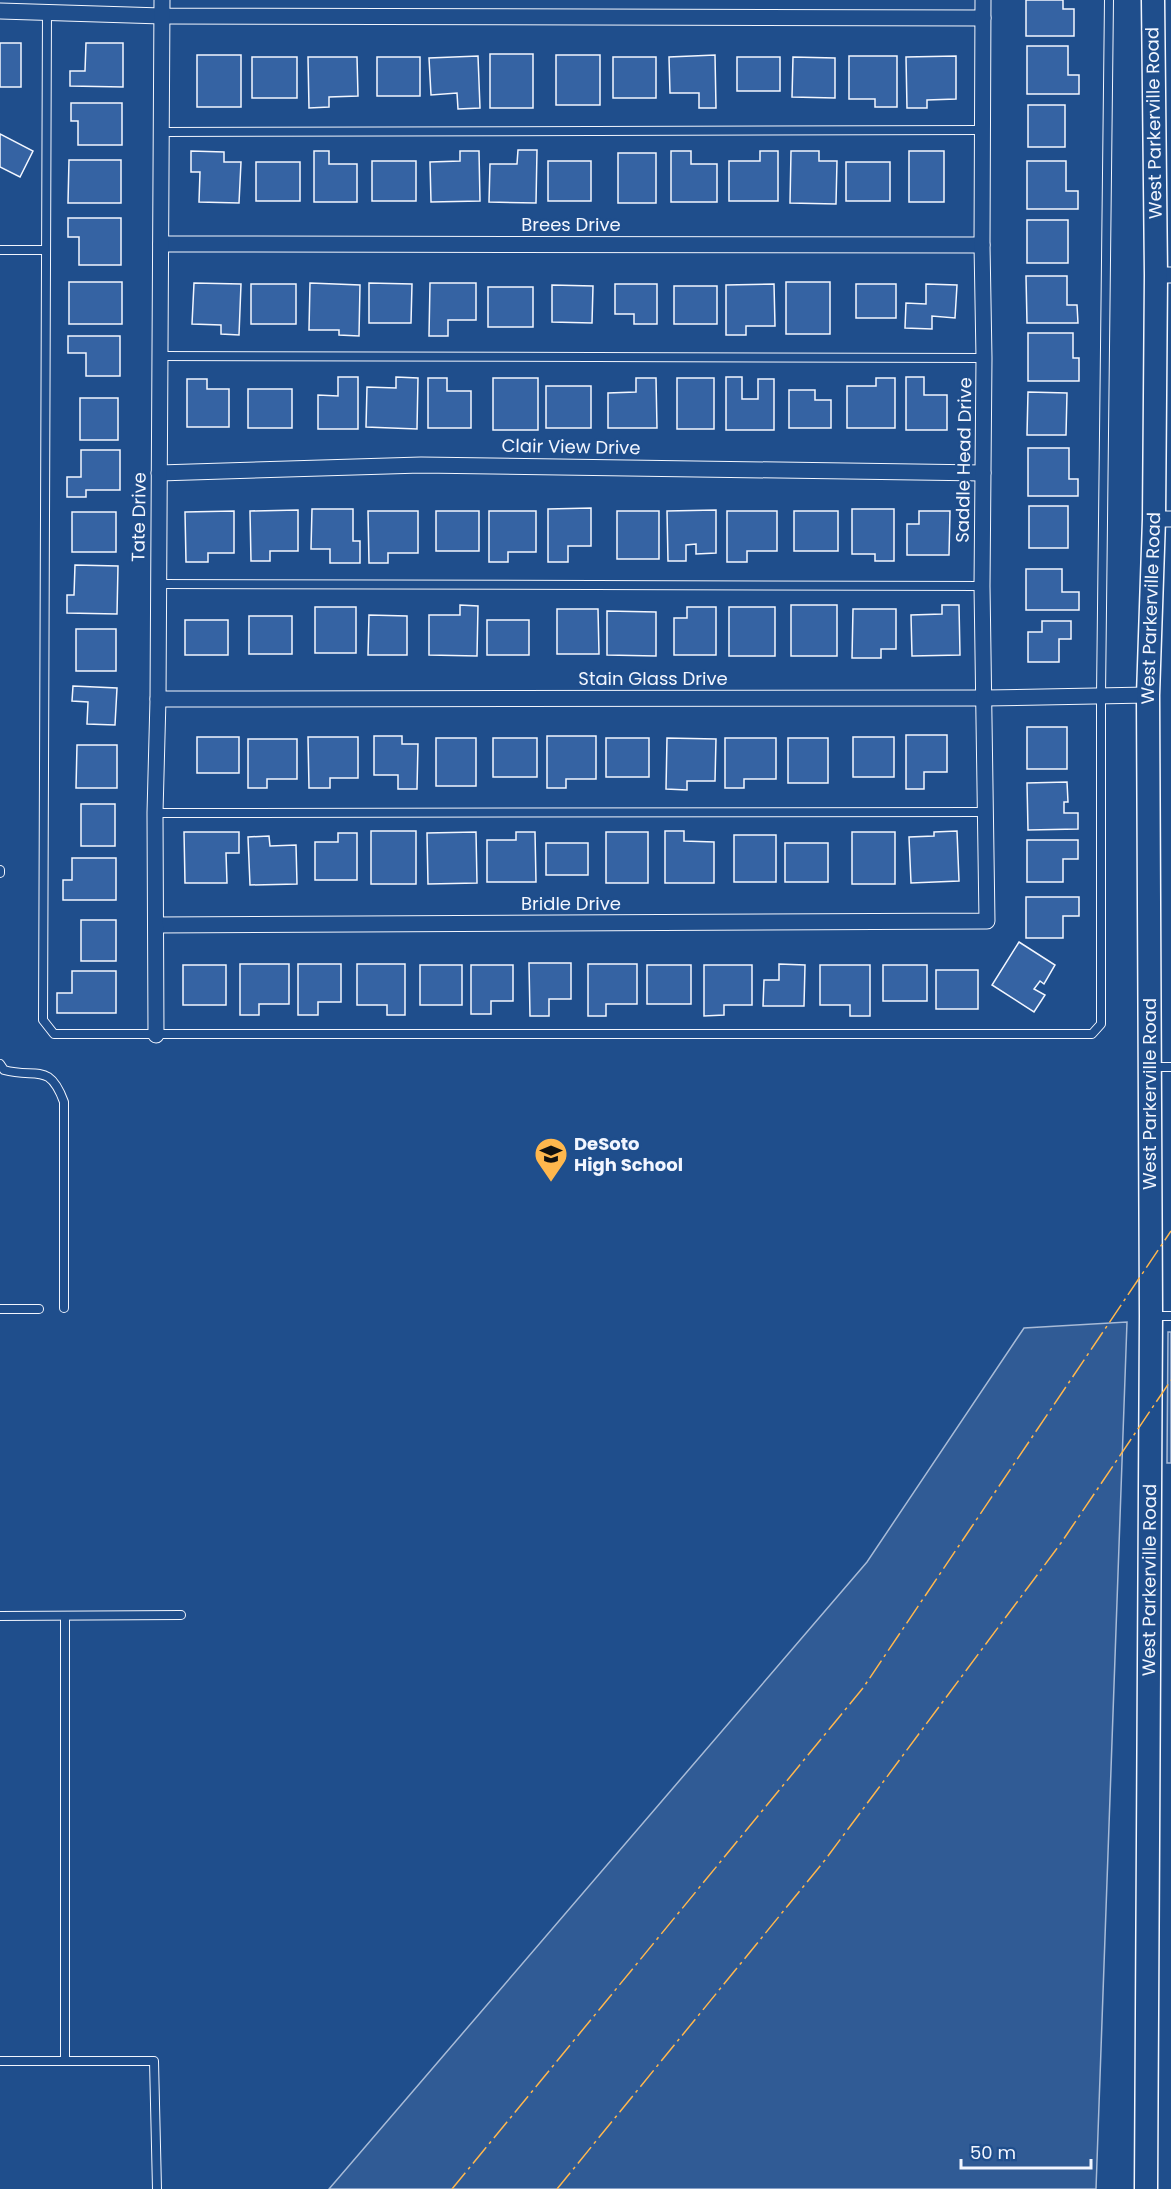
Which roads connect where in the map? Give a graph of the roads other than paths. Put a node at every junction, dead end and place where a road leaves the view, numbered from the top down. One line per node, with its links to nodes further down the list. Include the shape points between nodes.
1 (983, 0): 7 (street, Saddle Head Drive)
2 (1109, 0): 22 (lane)
3 (1153, 0): 14 (main road, West Parkerville Road)
4 (162, 8): 6 (street); 7 (street); 9 (street, Tate Drive)
5 (0, 11): 6 (street)
6 (47, 11): 13 (lane)
7 (983, 18): 8 (street, Saddle Head Drive)
8 (983, 130): 9 (lane); 11 (street, Saddle Head Drive)
9 (162, 132): 10 (street, Tate Drive)
10 (161, 244): 11 (street, Brees Drive); 15 (street, Tate Drive)
11 (982, 245): 16 (street, Saddle Head Drive)
12 (0, 250): 13 (lane)
13 (46, 250): 30 (lane, via 43,1020 54,1034)
14 (1163, 275): 19 (main road, West Parkerville Road)
15 (160, 356): 16 (lane); 17 (street, Tate Drive)
16 (984, 358): 18 (street, Saddle Head Drive)
17 (159, 473): 18 (street, Clair View Drive, via 421,465); 20 (street, Tate Drive)
18 (983, 473): 21 (street, Saddle Head Drive)
19 (1162, 519): 23 (main road, West Parkerville Road)
20 (158, 584): 21 (lane); 25 (street, Tate Drive)
21 (982, 586): 24 (street, Saddle Head Drive)
22 (1101, 695): 23 (street, Stain Glass Drive); 24 (street, Stain Glass Drive); 30 (lane, via 1101,1024 1092,1034)
23 (1148, 695): 32 (main road, West Parkerville Road)
24 (985, 698): 25 (street, Stain Glass Drive); 26 (street, Saddle Head Drive)
25 (158, 699): 27 (street, Tate Drive)
26 (985, 812): 27 (lane); 28 (street, Saddle Head Drive)
27 (155, 813): 29 (street, Tate Drive)
28 (987, 921): 29 (street, Bridle Drive)
29 (156, 925): 30 (street, Tate Drive)
30 (156, 1035)
31 (0, 1064): 33 (lane, via 4,1070 50,1077 64,1102)
32 (1161, 1067): 36 (main road, West Parkerville Road)
33 (64, 1308)
34 (0, 1309): 35 (lane)
35 (39, 1309)
36 (1161, 1316): 43 (main road, West Parkerville Road)
37 (181, 1615): 39 (lane)
38 (0, 1616): 39 (lane)
39 (65, 1616): 41 (lane)
40 (0, 2061): 41 (lane)
41 (65, 2061): 42 (lane, via 154,2061)
42 (157, 2189)
43 (1146, 2189)

